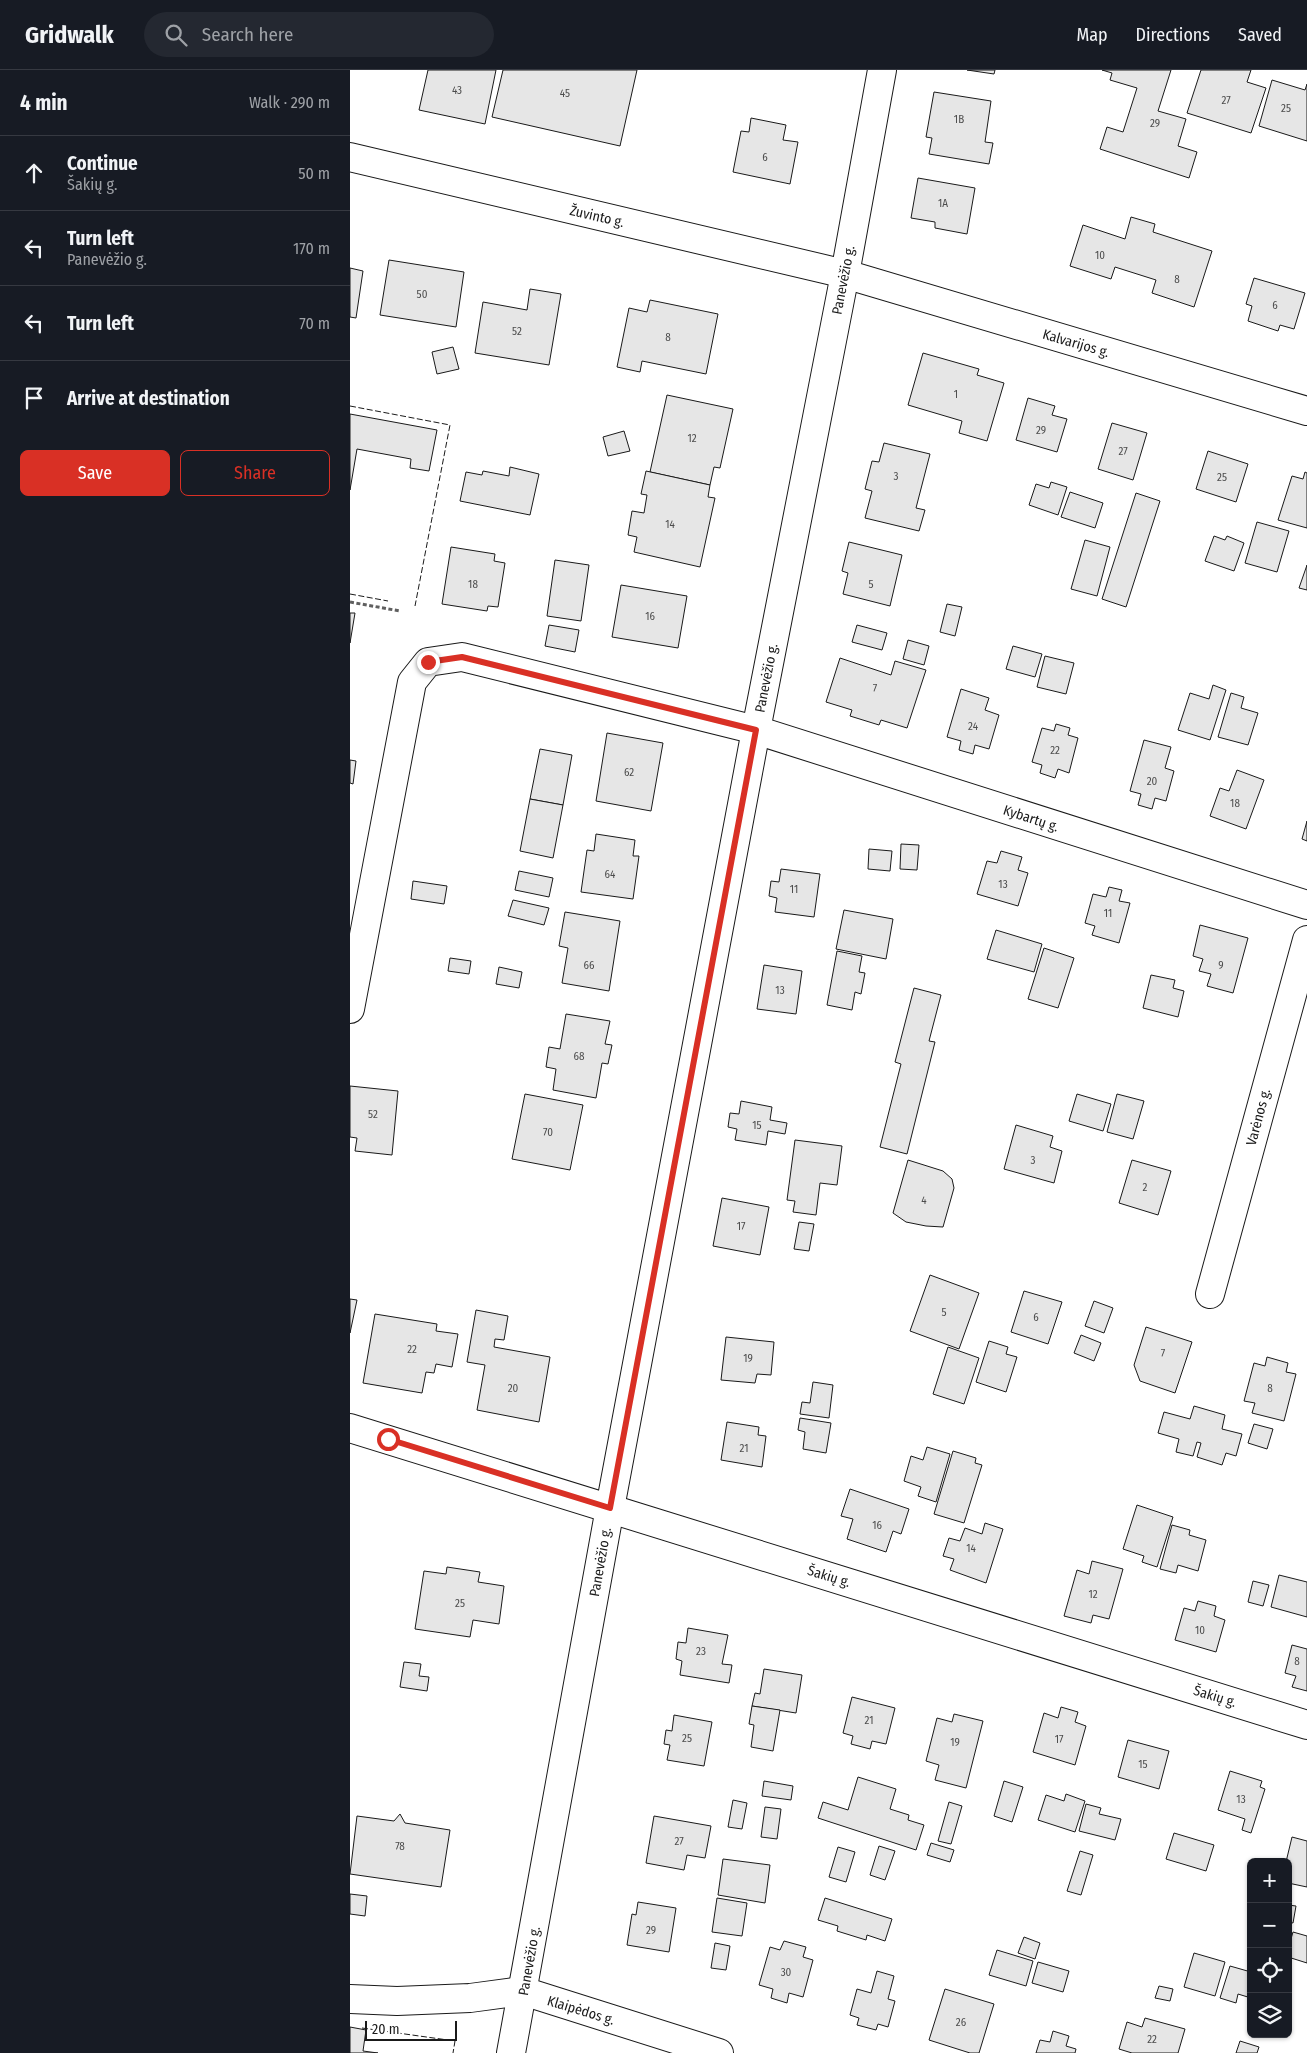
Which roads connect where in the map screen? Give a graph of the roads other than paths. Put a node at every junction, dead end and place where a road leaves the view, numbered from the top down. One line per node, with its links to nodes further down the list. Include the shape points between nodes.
1 (882, 70): 3 (street, Panevėžio g.)
2 (350, 157): 3 (street, Žuvinto g.)
3 (845, 274): 4 (street, Kalvarijos g.); 5 (street, Panevėžio g.)
4 (1307, 411)
5 (756, 730): 6 (street, Kybartų g.); 8 (street, Kybartų g., via 462,657 428,662 412,682); 11 (street, Panevėžio g.)
6 (1307, 906)
7 (1307, 940): 9 (street, Varėnos g.)
8 (350, 1009)
9 (1210, 1294)
10 (350, 1428): 11 (street, Šakių g.)
11 (610, 1508): 12 (street, Šakių g.); 13 (street, Panevėžio g.)
12 (1307, 1725)
13 (523, 1991): 14 (street, Klaipėdos g., via 397,2002); 15 (street, Panevėžio g.); 16 (street, Klaipėdos g.)
14 (350, 1998)
15 (511, 2053)
16 (719, 2053)

